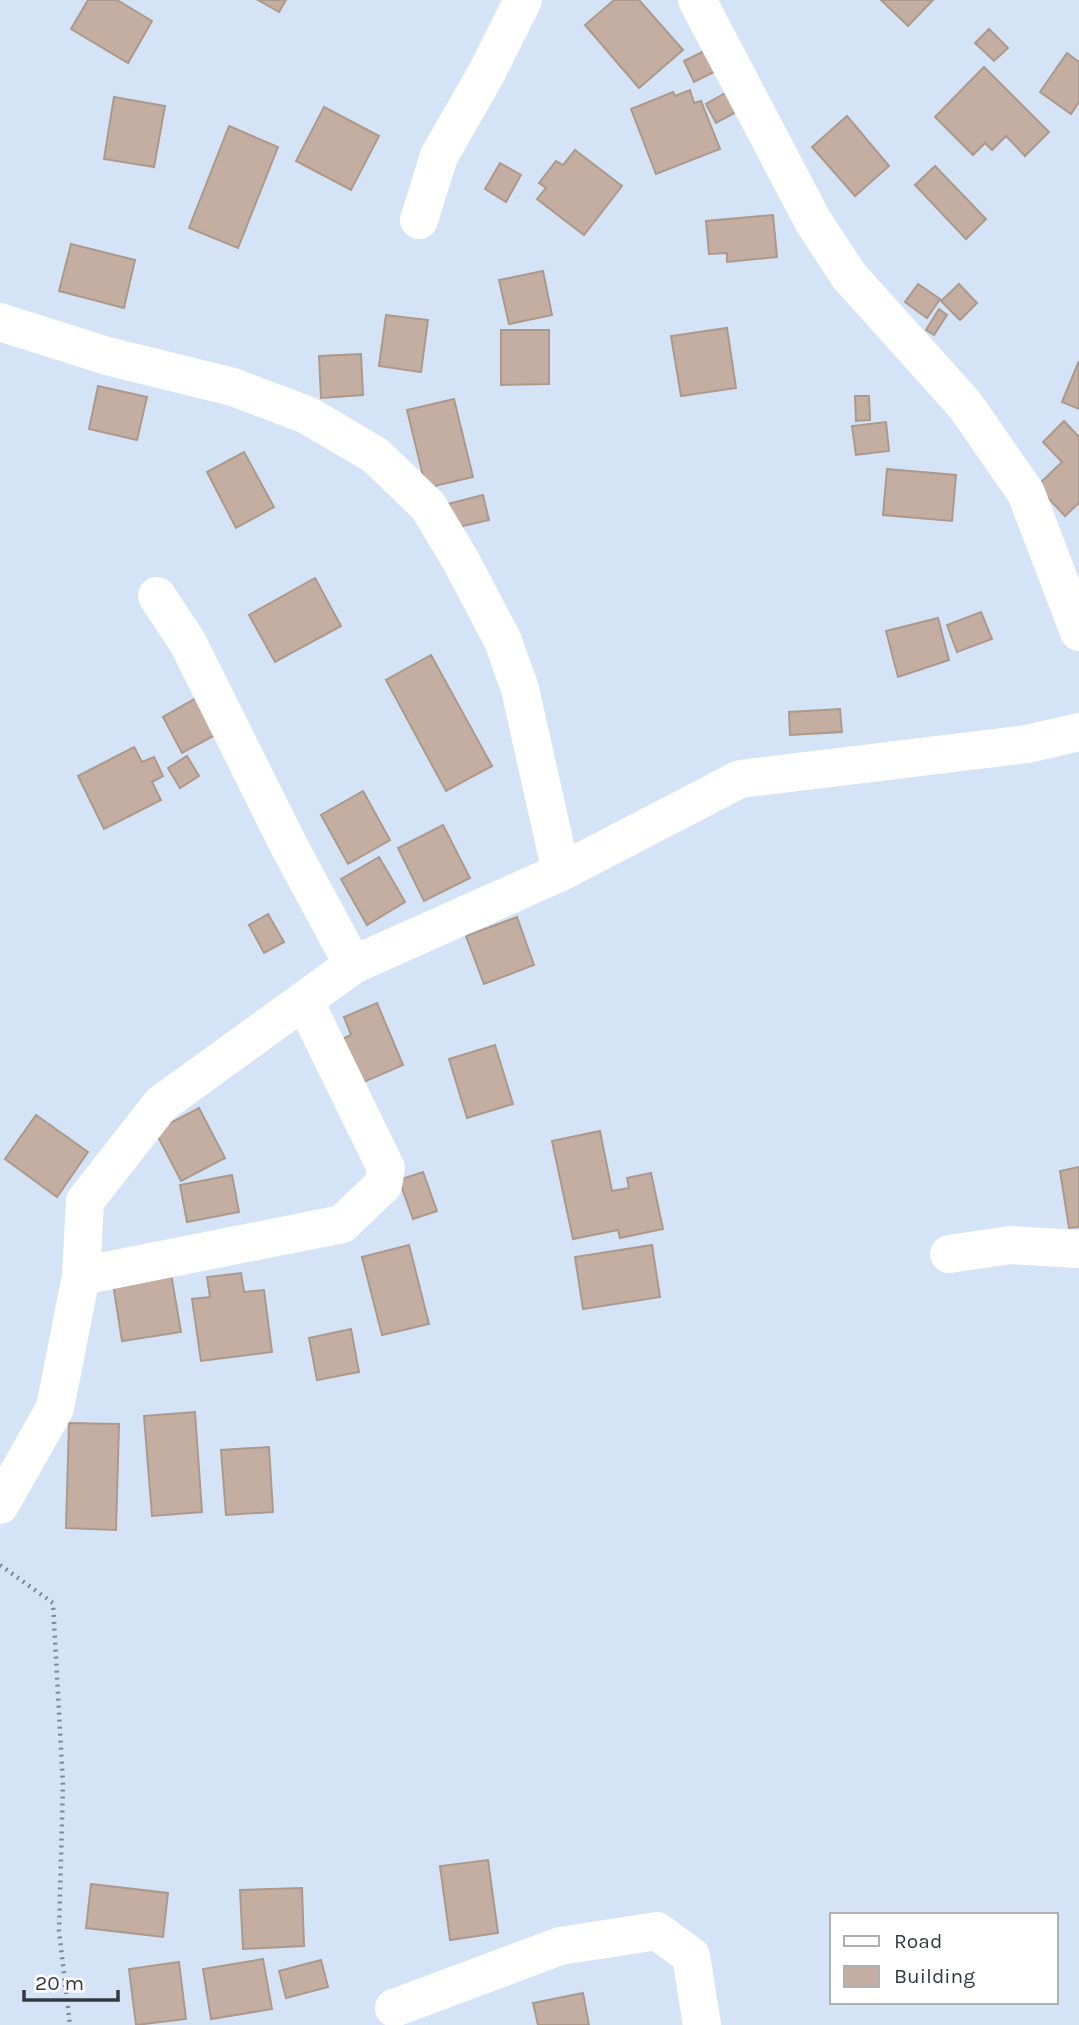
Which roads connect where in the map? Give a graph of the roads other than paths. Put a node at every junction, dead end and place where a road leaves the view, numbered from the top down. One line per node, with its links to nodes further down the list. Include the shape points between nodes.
1 (523, 0): 3 (street, via 439,156)
2 (697, 0): 6 (street, via 813,221 849,276 965,405 1026,494)
3 (419, 220)
4 (0, 322): 8 (street, via 107,356 233,387 307,415 375,455 428,506 503,640 520,689)
5 (157, 596): 9 (street, via 188,643)
6 (1079, 632)
7 (1079, 732): 8 (street, via 1027,744 740,779)
8 (562, 872): 9 (street)
9 (353, 965): 10 (street)
10 (304, 1000): 13 (street, via 161,1104 85,1201); 13 (street, via 386,1168 383,1185 342,1224)
11 (1079, 1250): 12 (street, via 1010,1245)
12 (949, 1254)
13 (81, 1276): 14 (street, via 55,1408)
14 (0, 1505)
15 (394, 2008): 16 (street, via 560,1946 657,1931 691,1956)
16 (702, 2025)

